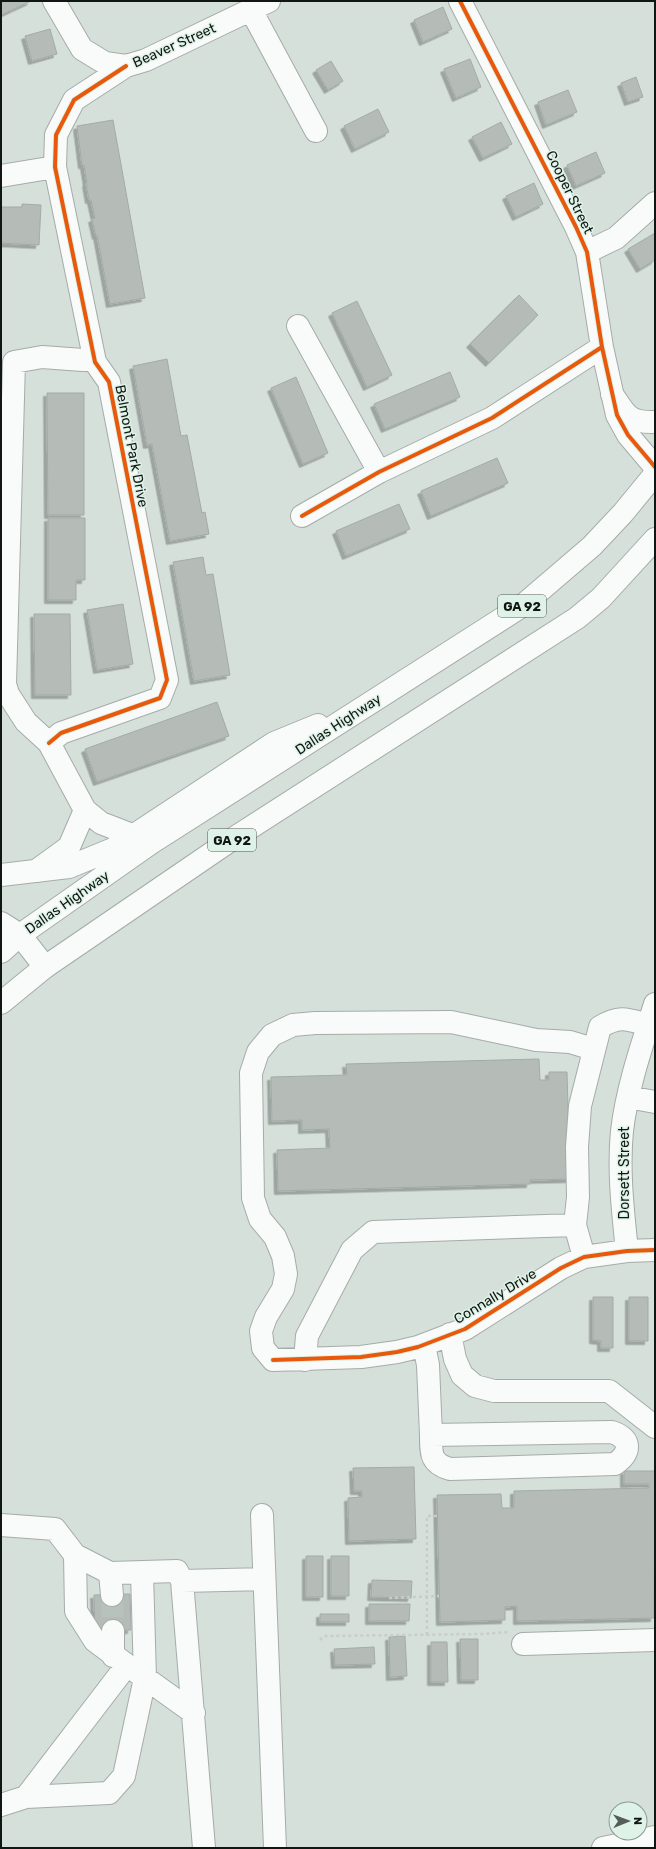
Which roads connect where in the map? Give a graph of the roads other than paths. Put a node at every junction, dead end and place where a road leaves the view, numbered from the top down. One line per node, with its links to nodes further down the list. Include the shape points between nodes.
1 (54, 1): 4 (street, Beaver Street, via 82,49 105,63)
2 (460, 1): 9 (street, Cooper Street)
3 (260, 5): 4 (street, Beaver Street, via 146,60); 5 (street)
4 (126, 66): 6 (street, Belmont Park Drive, via 74,100 56,135)
5 (316, 131)
6 (55, 167): 7 (street); 12 (street, Belmont Park Drive)
7 (1, 176)
8 (655, 203): 9 (street, via 616,238)
9 (587, 252): 11 (street, Cooper Street)
10 (298, 326): 16 (street)
11 (602, 347): 13 (street, Cooper Street); 16 (street, via 492,418)
12 (94, 359): 21 (street, Belmont Park Drive, via 109,382 167,680 160,698 61,733); 21 (street, via 42,357 14,362 6,684 8,694 26,722)
13 (612, 394): 14 (street, via 626,416 645,422); 15 (street, Cooper Street, via 617,414 628,435)
14 (655, 422)
15 (655, 467)
16 (379, 472): 18 (street)
17 (655, 474): 20 (street, Dallas Highway / GA 92, via 624,513 592,546 522,606)
18 (302, 516)
19 (655, 539): 29 (street, GA 92, via 601,598 577,618 238,836)
20 (364, 707): 23 (street, via 274,743); 27 (street, Dallas Highway / GA 92, via 151,843)
21 (49, 743): 22 (street)
22 (85, 810): 23 (street, via 101,823); 24 (street, via 68,848)
23 (132, 836): 24 (street, via 113,849 69,867)
24 (36, 871): 25 (street)
25 (1, 875)
26 (1, 923): 27 (street)
27 (20, 935): 28 (street, Dallas Highway / GA 92); 29 (street)
28 (1, 952)
29 (44, 967): 30 (street, GA 92)
30 (1, 1003)
31 (655, 1004): 32 (street, Dorsett Street)
32 (648, 1025): 33 (street, via 628,1019 612,1020 600,1027); 34 (street, Dorsett Street)
33 (594, 1049): 36 (street, via 580,1106); 42 (street, Connally Drive, via 570,1042 536,1040 451,1022 315,1023 293,1025 272,1035 258,1052 251,1073 253,1198 260,1219 276,1237 286,1274 283,1289 266,1317 261,1331 263,1348 273,1360)
34 (628, 1096): 35 (street); 38 (street, Dorsett Street, via 622,1132)
35 (655, 1102)
36 (575, 1225): 39 (street); 42 (street, via 373,1232 352,1250 307,1336)
37 (655, 1250): 38 (street, Connally Drive)
38 (627, 1251): 39 (street, Connally Drive)
39 (584, 1257): 40 (street, Connally Drive, via 561,1268 466,1329)
40 (450, 1334): 41 (street, Connally Drive); 43 (street, via 455,1359 462,1374 475,1386 494,1390 609,1391)
41 (424, 1344): 42 (street, Connally Drive, via 397,1352 361,1357); 44 (street, via 428,1365)
42 (305, 1360)
43 (655, 1427)
44 (431, 1434): 44 (street, via 612,1432 620,1435 626,1442 627,1449 625,1458 615,1464 450,1469 439,1466 431,1454)
45 (262, 1515): 50 (street)
46 (1, 1525): 47 (street, via 55,1529)
47 (75, 1555): 48 (street); 56 (street, via 76,1611 95,1642)
48 (110, 1573): 49 (street); 52 (street)
49 (142, 1573): 51 (street, via 177,1571); 57 (street)
50 (264, 1579): 51 (street); 63 (street)
51 (182, 1581): 58 (street)
52 (112, 1595)
53 (113, 1631): 56 (street)
54 (515, 1638): 55 (street)
55 (655, 1640)
56 (120, 1661): 57 (street); 59 (street)
57 (145, 1678): 58 (street); 59 (street, via 124,1776 109,1792)
58 (194, 1713): 62 (street)
59 (26, 1798): 60 (street)
60 (1, 1805)
61 (655, 1837): 64 (street)
62 (204, 1848)
63 (275, 1848)
64 (603, 1848)

